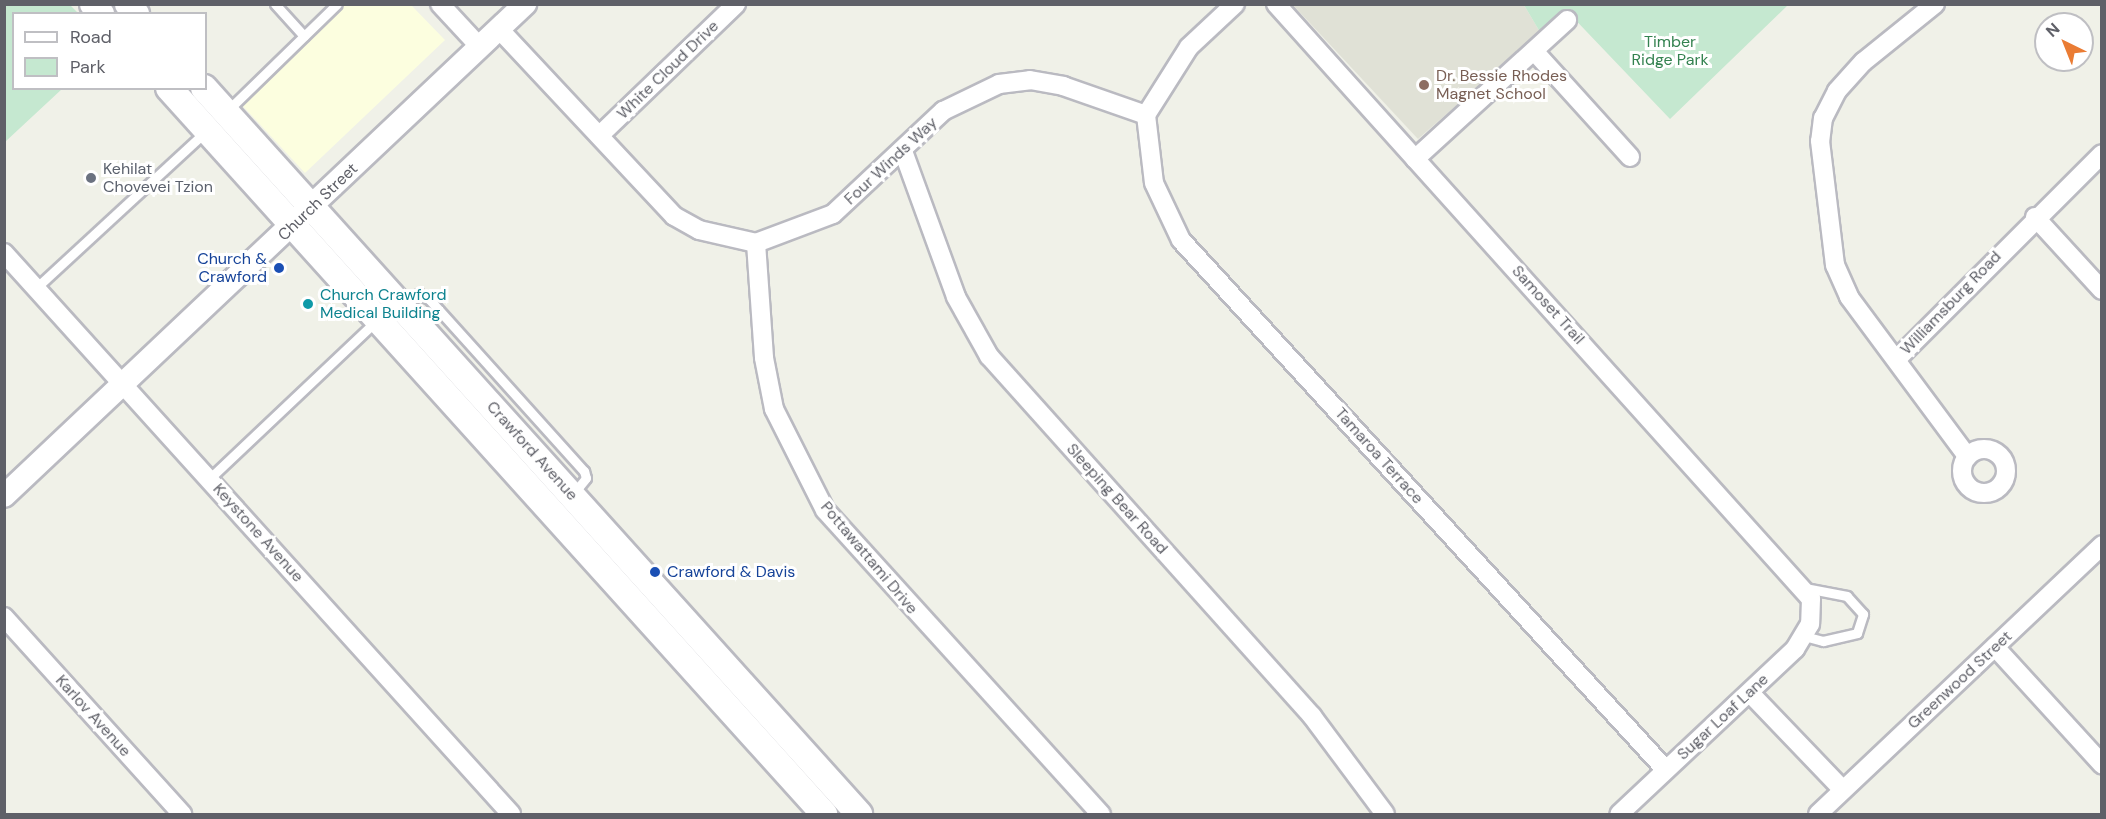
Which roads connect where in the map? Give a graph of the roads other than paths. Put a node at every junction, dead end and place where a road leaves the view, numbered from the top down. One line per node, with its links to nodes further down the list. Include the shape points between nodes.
1 (275, 4): 11 (lane)
2 (337, 4): 11 (lane)
3 (440, 4): 12 (street)
4 (525, 4): 10 (street, Church Street)
5 (736, 4): 19 (street, White Cloud Drive)
6 (1235, 4): 17 (street, via 1190,47)
7 (1276, 4): 23 (street, Samoset Trail)
8 (1935, 4): 32 (street, Williamsburg Road, via 1863,62 1837,91 1822,130 1834,265 1849,297)
9 (1568, 20): 13 (street)
10 (500, 29): 12 (street, Church Street); 19 (street, Four Winds Way)
11 (304, 36): 16 (lane)
12 (480, 47): 24 (street, Church Street)
13 (1534, 51): 22 (street); 23 (street)
14 (171, 90): 18 (main road, Crawford Avenue)
15 (206, 90): 16 (main road, Crawford Avenue)
16 (226, 112): 24 (main road, Crawford Avenue)
17 (1146, 115): 20 (street, Four Winds Way, via 1063,86 1030,80 999,84 943,111); 47 (street, Tamaroa Terrace, via 1154,183 1181,240)
18 (207, 130): 26 (main road, Crawford Avenue); 29 (lane)
19 (600, 135): 27 (street, Four Winds Way, via 674,216 699,230)
20 (903, 151): 27 (street, Four Winds Way, via 833,214 807,229); 54 (street, Sleeping Bear Road, via 957,297 989,356 1312,716)
21 (2102, 154): 25 (street, Williamsburg Road)
22 (1630, 157)
23 (1415, 159): 39 (street, Samoset Trail)
24 (312, 208): 26 (street, Church Street); 38 (main road, Crawford Avenue)
25 (2035, 217): 30 (street); 32 (street, Williamsburg Road)
26 (293, 227): 31 (main road, Crawford Avenue); 33 (street, Church Street)
27 (756, 243): 53 (street, Pottawattami Drive, via 764,358 774,409 825,510)
28 (4, 253): 29 (street, Keystone Avenue)
29 (36, 288): 33 (street, Keystone Avenue)
30 (2102, 290)
31 (378, 321): 35 (lane); 40 (main road, Crawford Avenue)
32 (1898, 358): 34 (street)
33 (124, 385): 35 (street, Keystone Avenue); 36 (street, Church Street)
34 (1968, 457)
35 (209, 479): 50 (street, Keystone Avenue)
36 (4, 496)
37 (2102, 545): 44 (street, Greenwood Street)
38 (644, 575): 40 (street); 52 (main road, Crawford Avenue)
39 (1805, 588): 41 (street, Samoset Trail); 43 (lane, via 1847,596 1863,614 1862,626 1848,636 1822,640)
40 (624, 593): 51 (main road, Crawford Avenue)
41 (1812, 611): 43 (street, Sugar Loaf Lane)
42 (4, 618): 49 (street, Karlov Avenue)
43 (1804, 636): 45 (street, Sugar Loaf Lane)
44 (1995, 647): 46 (street); 48 (street, Greenwood Street)
45 (1750, 693): 47 (street, Sugar Loaf Lane); 48 (street)
46 (2102, 764)
47 (1666, 770): 55 (street, Sugar Loaf Lane)
48 (1843, 790): 56 (street, Greenwood Street)
49 (182, 814)
50 (511, 814)
51 (824, 814)
52 (860, 814)
53 (1101, 814)
54 (1385, 814)
55 (1619, 814)
56 (1818, 814)

